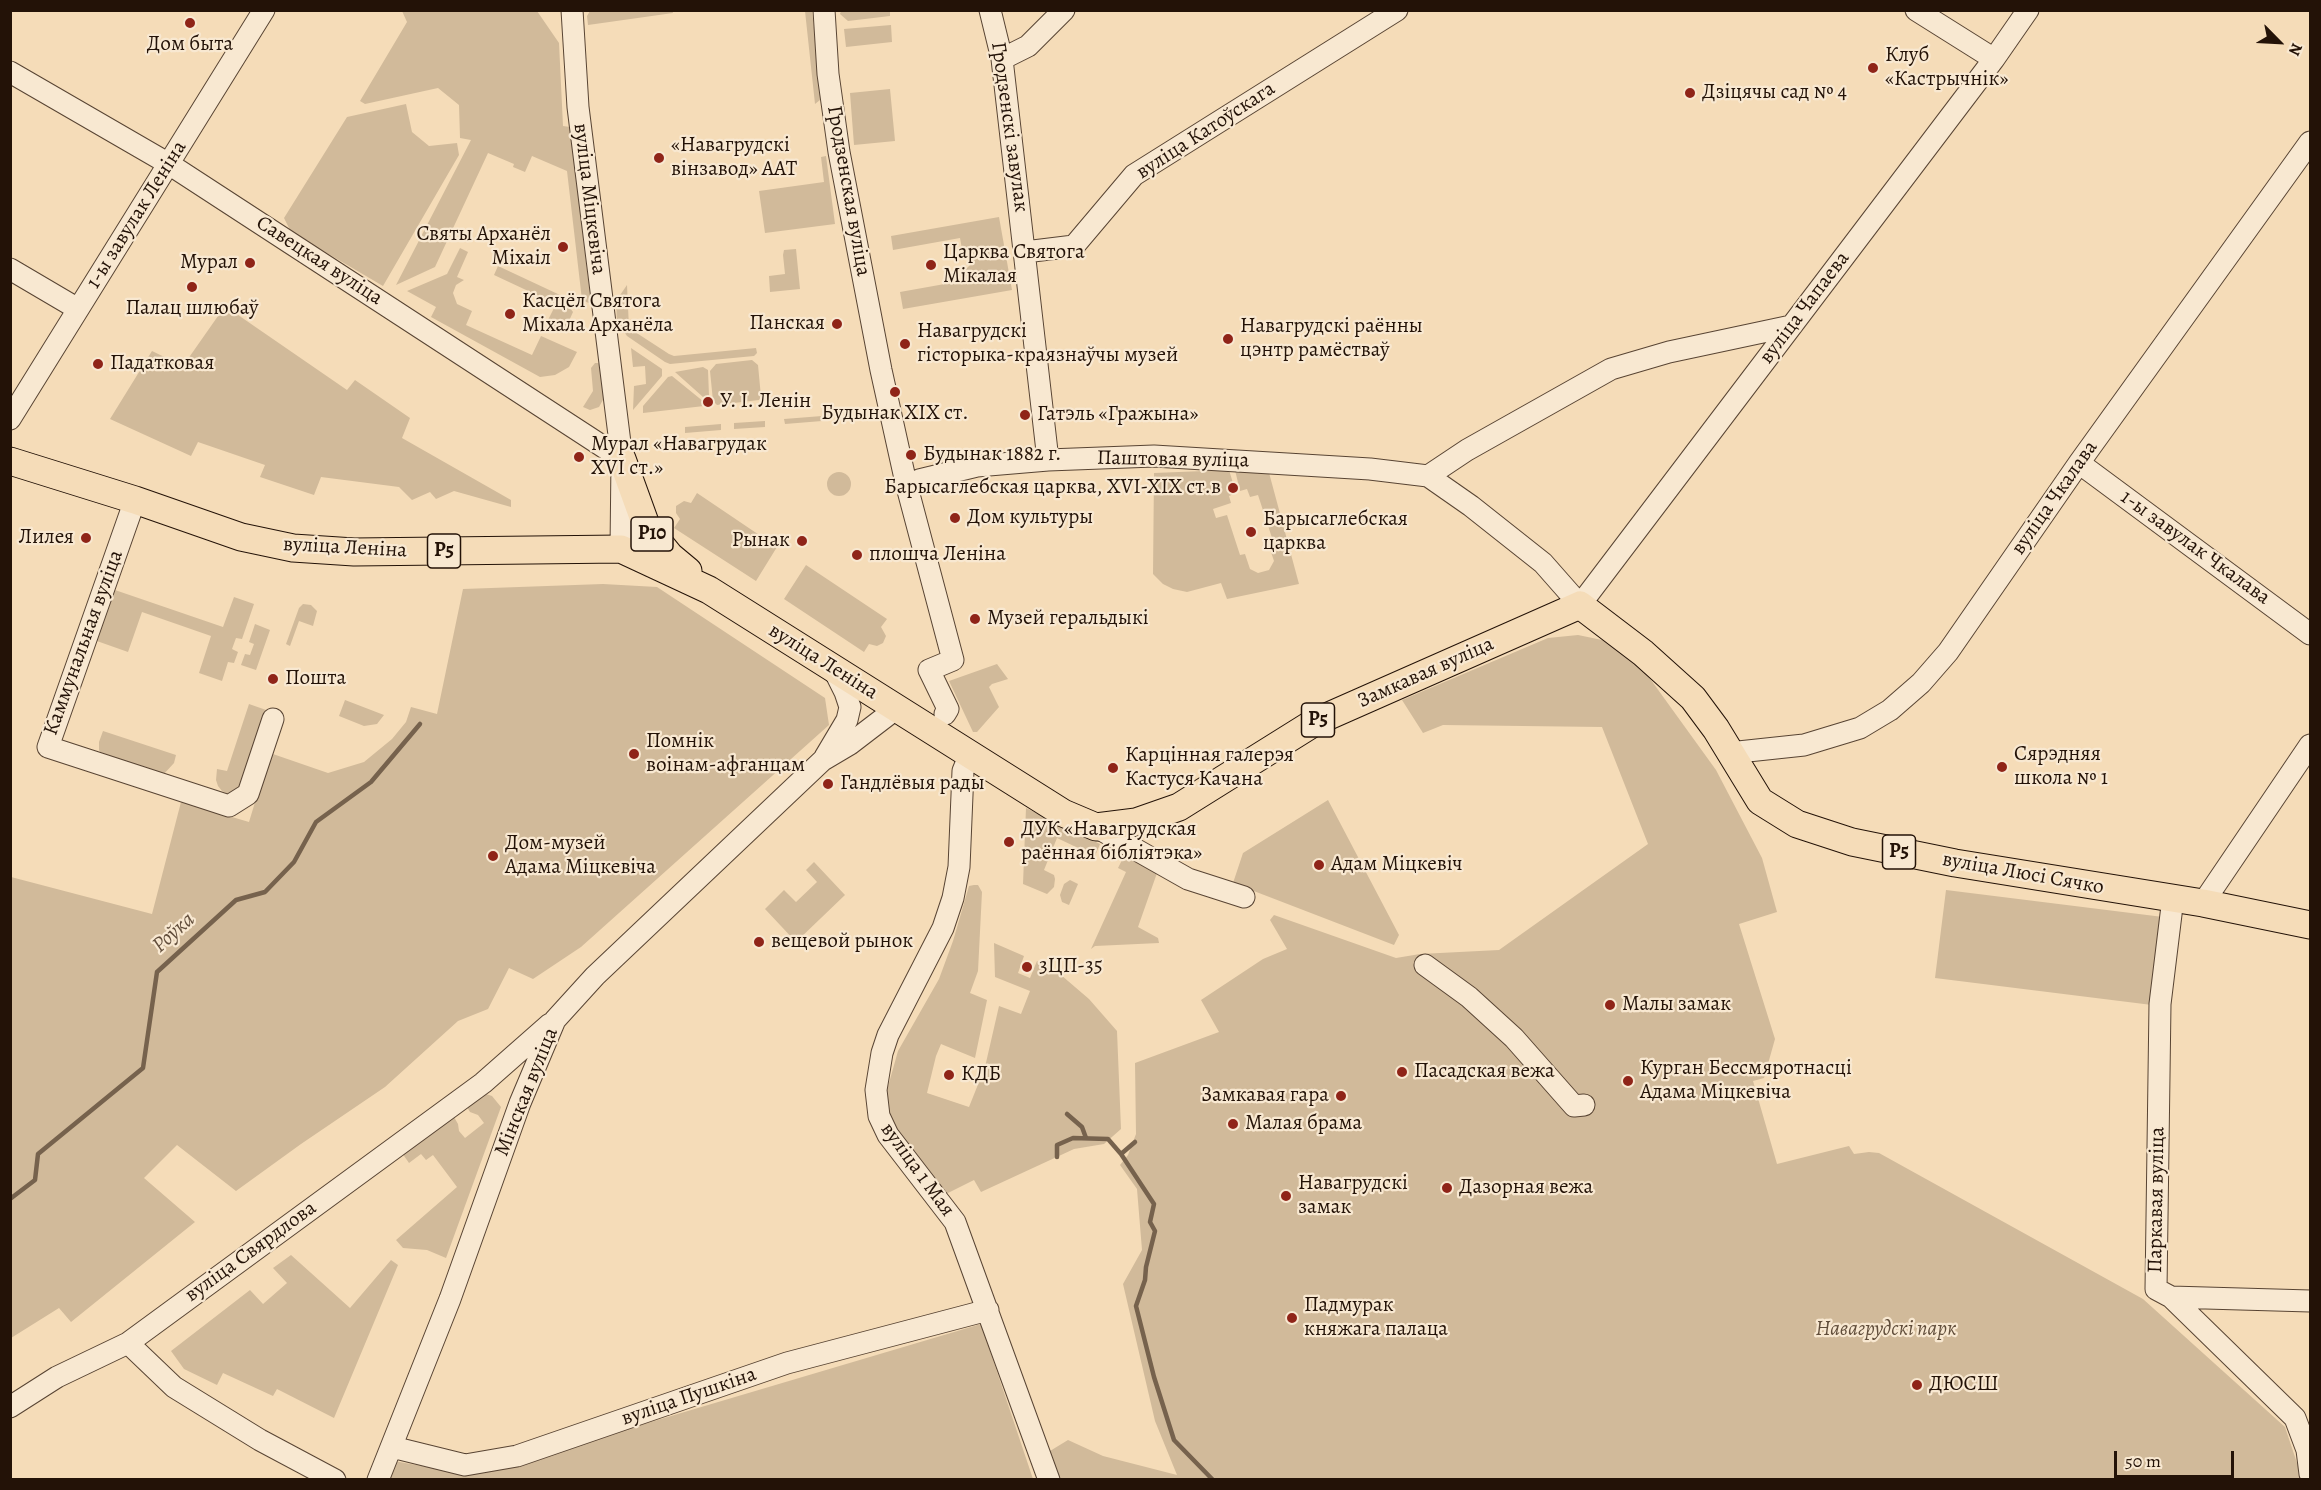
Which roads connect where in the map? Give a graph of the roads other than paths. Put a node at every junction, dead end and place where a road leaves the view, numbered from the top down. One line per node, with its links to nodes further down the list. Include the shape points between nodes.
1 (264, 10): 13 (street, 1-ы завулак Леніна)
2 (572, 10): 19 (street, вуліца Міцкевіча / Р10, via 578,107)
3 (824, 10): 32 (street, Гродзенская вуліца, via 838,152 881,370 953,660 929,670 948,709)
4 (990, 10): 9 (street, Гродзенскі завулак)
5 (1064, 10): 9 (street, via 1028,46)
6 (1397, 10): 14 (street, вуліца Катоўскага, via 1134,175 1074,246)
7 (1916, 10): 10 (street)
8 (2028, 10): 10 (street, вуліца Чапаева)
9 (1002, 59): 14 (street, Гродзенскі завулак)
10 (1994, 59): 17 (street, вуліца Чапаева)
11 (10, 72): 13 (street, Савецкая вуліца)
12 (2310, 142): 22 (street, вуліца Чкалава)
13 (169, 164): 16 (street, 1-ы завулак Леніна); 19 (street, Савецкая вуліца)
14 (1025, 252): 20 (street, Гродзенскі завулак)
15 (10, 269): 16 (street)
16 (78, 309): 18 (street, 1-ы завулак Леніна)
17 (1791, 326): 23 (street, via 1669,352 1611,369); 28 (street, вуліца Чапаева)
18 (10, 419)
19 (622, 459): 26 (street, Р10); 27 (main road, Р10, via 647,528 670,556)
20 (1048, 460): 23 (street, Паштовая вуліца, via 1154,456); 24 (street, Паштовая вуліца, via 977,466)
21 (10, 461): 25 (main road, вуліца Леніна / Р5)
22 (2079, 463): 29 (street, 1-ы завулак Чкалава); 35 (street, вуліца Чкалава, via 1948,652 1890,710 1860,728 1803,745)
23 (1428, 476): 28 (street, Паштовая вуліца, via 1543,563)
24 (919, 480)
25 (135, 500): 26 (main road, вуліца Леніна / Р5, via 241,537 293,548 354,552); 33 (street, Каммунальная вуліца, via 48,747 229,806 248,794)
26 (613, 545): 27 (main road, вуліца Леніна / Р10, via 630,547 645,560)
27 (709, 590): 30 (main road, вуліца Леніна)
28 (1580, 605): 35 (main road, вуліца Люсі Сячко / Р5, via 1693,698); 38 (main road, Замкавая вуліца / Р5, via 1315,722 1179,807 1136,822)
29 (2310, 634)
30 (834, 670): 31 (main road, вуліца Леніна); 37 (street, Мінская вуліца, via 850,707 847,720)
31 (897, 708): 36 (main road); 37 (street, Мінская вуліца)
32 (945, 714)
33 (273, 719)
34 (2310, 746): 41 (street)
35 (1729, 753): 40 (main road, вуліца Люсі Сячко / Р5, via 1760,801 1797,824 1852,842)
36 (970, 754): 38 (main road, via 1063,813); 50 (street, вуліца 1 Мая, via 963,771 959,867 953,898 944,928 888,1035 876,1090 879,1116 888,1136 955,1222)
37 (823, 760): 44 (street, Мінская вуліца, via 595,976)
38 (1096, 827): 39 (street, via 1188,879)
39 (1244, 897)
40 (2173, 898): 41 (main road, вуліца Люсі Сячко / Р5); 48 (street, Паркавая вуліца, via 2160,1004 2156,1289)
41 (2203, 903): 42 (main road, вуліца Люсі Сячко / Р5)
42 (2310, 925)
43 (1425, 965): 47 (street, via 1469,997 1514,1038 1574,1106)
44 (555, 1020): 45 (street, вуліца Свярдлова); 46 (street, Мінская вуліца)
45 (483, 1083): 46 (street, via 507,1085); 51 (street, вуліца Свярдлова)
46 (520, 1103): 53 (street, Мінская вуліца)
47 (1584, 1105)
48 (2171, 1297): 49 (street); 54 (street, Паркавая вуліца, via 2295,1418)
49 (2310, 1301)
50 (988, 1310): 53 (street, вуліца Пушкіна, via 788,1363 517,1455 465,1465); 58 (street, вуліца 1 Мая)
51 (128, 1343): 52 (street, вуліца Свярдлова, via 57,1377); 56 (street, via 174,1387 260,1440)
52 (10, 1407)
53 (392, 1447): 57 (street, Мінская вуліца)
54 (2309, 1450): 55 (street, Паркавая вуліца)
55 (2310, 1474)
56 (335, 1479)
57 (378, 1479)
58 (1049, 1479)

